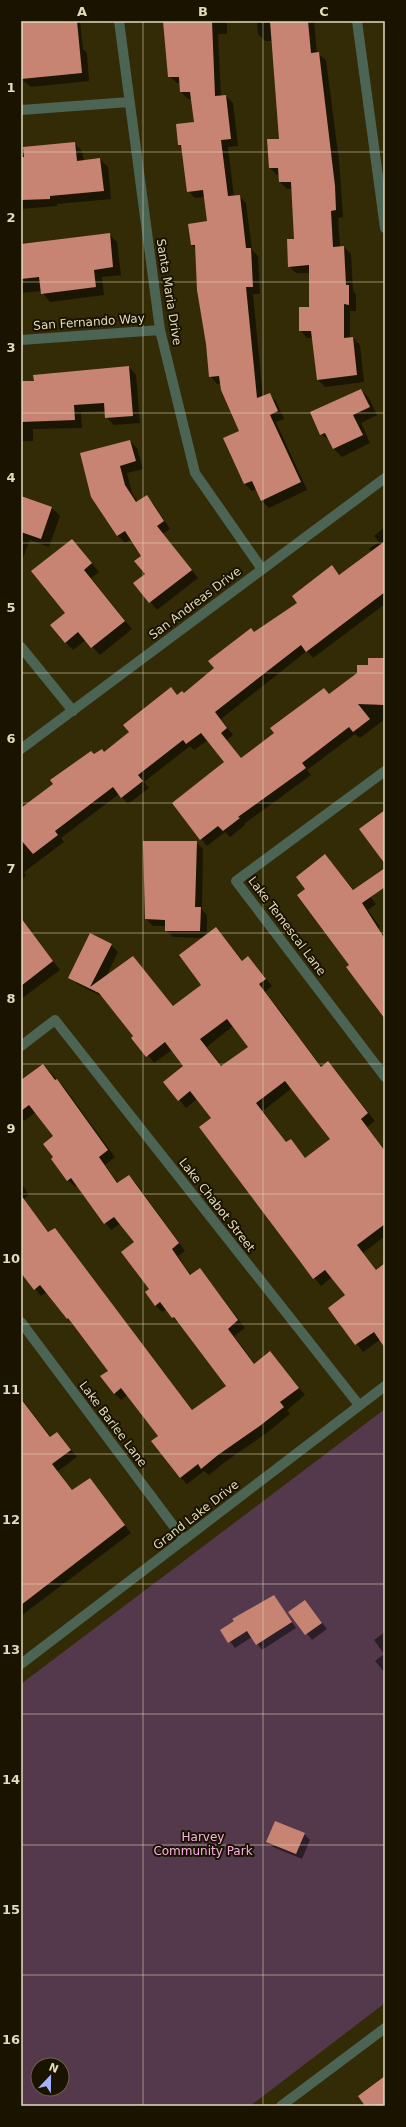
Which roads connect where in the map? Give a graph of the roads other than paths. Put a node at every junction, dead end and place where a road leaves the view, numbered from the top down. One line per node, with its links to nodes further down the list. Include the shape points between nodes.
1 (119, 21): 3 (street, Santa Maria Drive)
2 (357, 21): 5 (street)
3 (129, 102): 4 (street); 6 (street, Santa Maria Drive)
4 (21, 110)
5 (385, 228)
6 (160, 330): 7 (street, San Fernando Way); 9 (street, Santa Maria Drive, via 195,473)
7 (21, 340)
8 (385, 478): 9 (street, San Andreas Drive)
9 (262, 568): 11 (street, San Andreas Drive)
10 (21, 646): 11 (street)
11 (73, 711): 12 (street, San Andreas Drive)
12 (21, 749)
13 (385, 770): 15 (street, Lake Temescal Lane, via 236,881)
14 (21, 1046): 18 (street, Lake Chabot Street, via 55,1020)
15 (385, 1077)
16 (21, 1322): 19 (street, Lake Barlee Lane)
17 (385, 1386): 18 (street, Grand Lake Drive)
18 (359, 1405): 19 (street, Grand Lake Drive)
19 (184, 1540): 20 (street, Grand Lake Drive)
20 (21, 1664)
21 (385, 2028): 22 (street)
22 (281, 2106)

